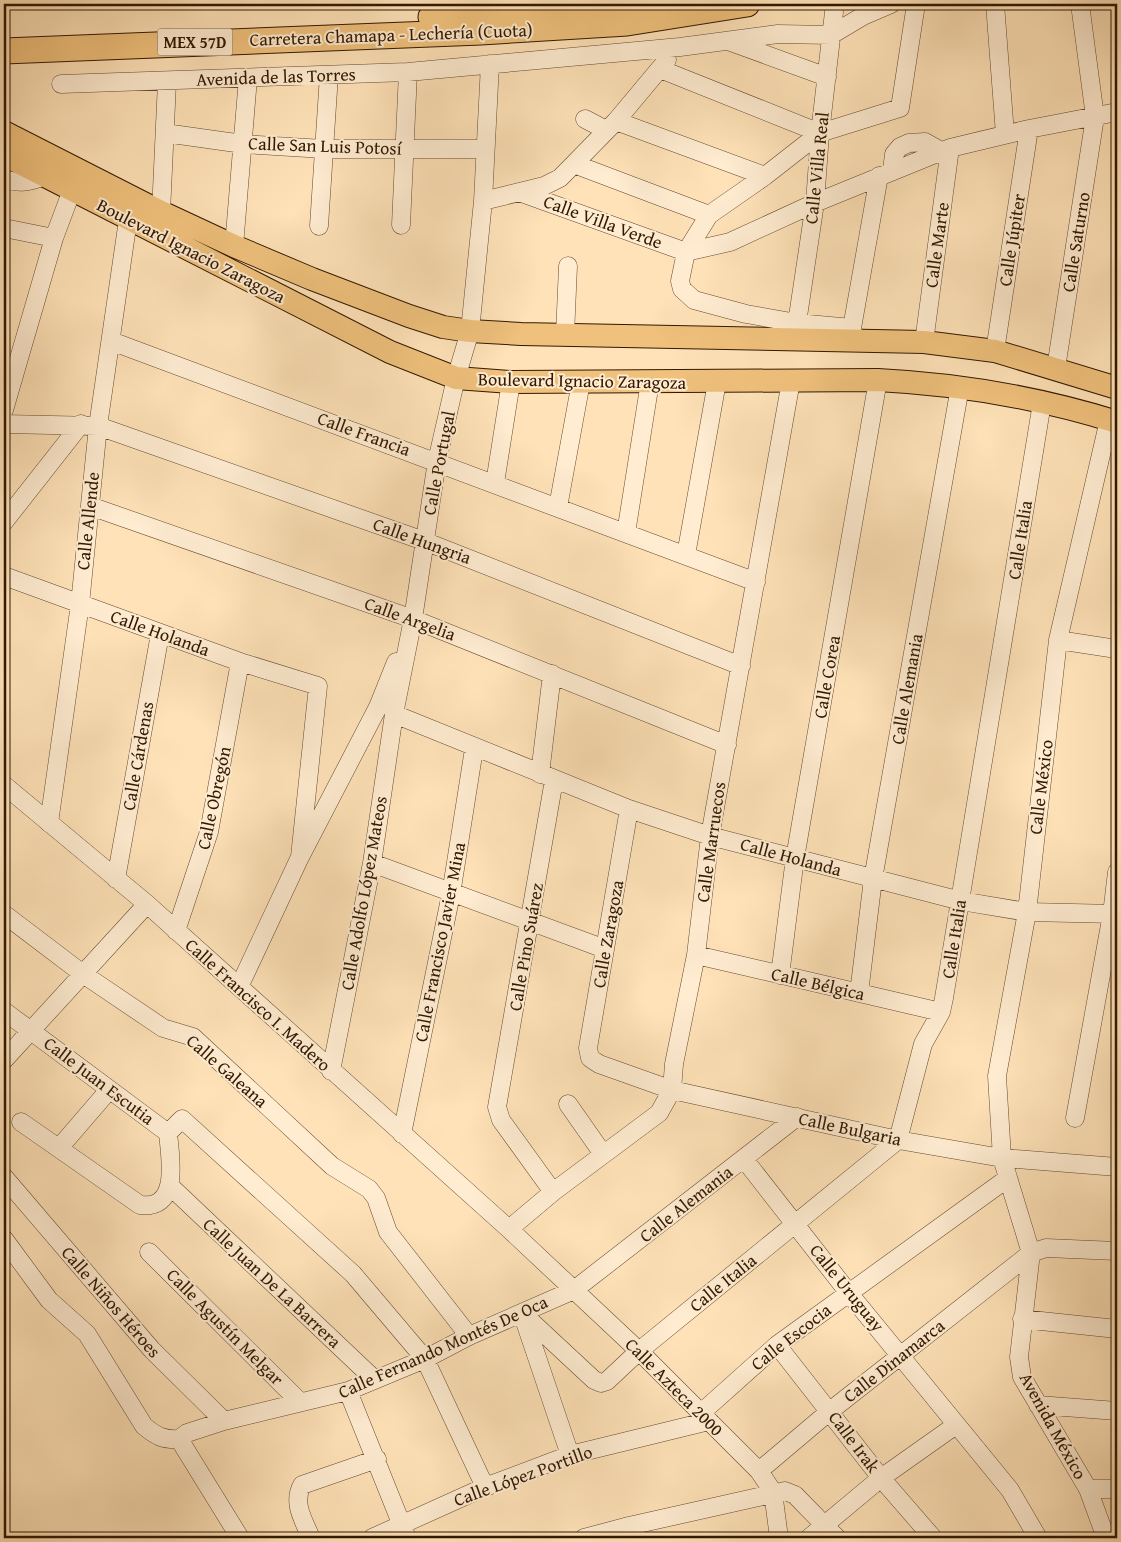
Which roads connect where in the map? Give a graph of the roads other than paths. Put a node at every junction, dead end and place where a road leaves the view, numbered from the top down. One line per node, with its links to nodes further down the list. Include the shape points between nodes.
1 (640, 4): 8 (highway, Carretera Chamapa - Lechería (Cuota) / MEX 57D, via 478,15)
2 (747, 4): 12 (highway, Carretera Chamapa - Lechería (Cuota) / MEX 57D, via 617,24)
3 (891, 4): 9 (street)
4 (916, 4): 28 (street, via 900,108)
5 (995, 4): 29 (street)
6 (1080, 4): 22 (street, Calle Saturno)
7 (834, 12): 9 (street, Calle Villa Real)
8 (4, 34)
9 (831, 35): 10 (street, Avenida de las Torres, via 778,34); 17 (street, Calle Villa Real)
10 (730, 41): 11 (street, Avenida de las Torres); 17 (street)
11 (680, 47): 13 (street, Avenida de las Torres); 14 (street)
12 (4, 51)
13 (490, 64): 15 (street, Avenida de las Torres); 33 (street)
14 (660, 69): 24 (street); 28 (street)
15 (408, 72): 16 (street, Avenida de las Torres); 32 (street)
16 (329, 75): 18 (street, Avenida de las Torres); 31 (street)
17 (826, 77): 28 (street, Calle Villa Real)
18 (248, 78): 19 (street, Avenida de las Torres); 30 (street)
19 (168, 82): 20 (street, Avenida de las Torres); 27 (street)
20 (61, 84)
21 (1117, 112): 22 (street)
22 (1095, 116): 25 (street); 62 (street, Calle Saturno)
23 (585, 119): 24 (street)
24 (611, 126): 36 (street); 39 (street)
25 (1028, 129): 29 (street); 61 (street, Calle Júpiter)
26 (4, 132): 45 (main road, Boulevard Ignacio Zaragoza)
27 (165, 133): 30 (street, Calle San Luis Potosí); 45 (street)
28 (820, 133): 39 (street); 44 (street, Calle Villa Real)
29 (1005, 134): 34 (street)
30 (243, 144): 31 (street, Calle San Luis Potosí); 52 (street)
31 (324, 148): 32 (street, Calle San Luis Potosí); 49 (street)
32 (405, 148): 33 (street, Calle San Luis Potosí); 48 (street)
33 (485, 149): 43 (street)
34 (945, 150): 37 (street); 60 (street, Calle Marte)
35 (4, 155): 38 (main road, Boulevard Ignacio Zaragoza)
36 (574, 164): 42 (street, via 560,178); 46 (street)
37 (886, 174): 44 (street); 57 (street)
38 (44, 176): 40 (street, via 30,182); 41 (main road, Boulevard Ignacio Zaragoza)
39 (765, 176): 46 (street)
40 (4, 179)
41 (72, 190): 47 (main road, Boulevard Ignacio Zaragoza); 51 (street)
42 (519, 192): 43 (street); 53 (street, Calle Villa Verde)
43 (483, 201): 56 (street)
44 (815, 203): 53 (street, via 730,242); 55 (street, Calle Villa Real)
45 (161, 212): 52 (main road, Boulevard Ignacio Zaragoza)
46 (709, 215): 53 (street)
47 (128, 220): 59 (street, Calle Allende); 63 (main road, Boulevard Ignacio Zaragoza, via 390,352)
48 (401, 225)
49 (319, 226)
50 (4, 228): 51 (street)
51 (54, 238): 73 (street)
52 (234, 246): 56 (main road, Boulevard Ignacio Zaragoza, via 409,316)
53 (686, 252): 55 (street, via 680,281 682,289 694,300)
54 (568, 266): 58 (street)
55 (797, 323): 57 (street)
56 (470, 331): 58 (main road, Boulevard Ignacio Zaragoza); 63 (street, Calle Portugal)
57 (853, 334): 58 (main road, Boulevard Ignacio Zaragoza); 60 (main road, Boulevard Ignacio Zaragoza)
58 (565, 335)
59 (111, 341): 76 (street, Calle Allende); 77 (street, Calle Francia)
60 (924, 342): 61 (main road, Boulevard Ignacio Zaragoza)
61 (995, 351): 62 (main road, Boulevard Ignacio Zaragoza)
62 (1056, 368): 71 (main road, Boulevard Ignacio Zaragoza)
63 (456, 378): 66 (main road, Boulevard Ignacio Zaragoza); 77 (street, Calle Portugal)
64 (878, 380): 65 (main road, Boulevard Ignacio Zaragoza); 70 (main road, Boulevard Ignacio Zaragoza); 104 (street, Calle Corea)
65 (791, 381): 69 (main road, Boulevard Ignacio Zaragoza); 86 (street, Calle Marruecos)
66 (511, 382): 67 (main road, Boulevard Ignacio Zaragoza); 78 (street)
67 (580, 382): 68 (main road, Boulevard Ignacio Zaragoza); 80 (street)
68 (650, 382): 69 (main road, Boulevard Ignacio Zaragoza); 82 (street)
69 (717, 382): 84 (street)
70 (960, 387): 72 (main road, Boulevard Ignacio Zaragoza); 108 (street, Calle Alemania)
71 (1117, 388)
72 (1042, 403): 74 (main road, Boulevard Ignacio Zaragoza); 110 (street, Calle Italia)
73 (4, 410)
74 (1113, 421): 90 (street, Calle México)
75 (4, 424): 76 (street, Calle Hungria)
76 (90, 425): 79 (street, Calle Allende); 81 (street); 83 (street, Calle Hungria)
77 (437, 461): 78 (street, Calle Francia); 83 (street, Calle Portugal)
78 (495, 483): 80 (street, Calle Francia)
79 (90, 506): 87 (street, Calle Allende); 88 (street, Calle Argelia)
80 (558, 507): 82 (street, Calle Francia)
81 (4, 522)
82 (626, 532): 84 (street, Calle Francia)
83 (424, 541): 88 (street, Calle Portugal); 93 (street, Calle Hungria)
84 (686, 555): 86 (street, Calle Francia)
85 (4, 576): 87 (street, Calle Holanda)
86 (756, 582): 93 (street, Calle Marruecos)
87 (80, 604): 89 (street, Calle Holanda); 101 (street, Calle Allende)
88 (412, 623): 94 (street, Calle Argelia); 95 (street, Calle Portugal)
89 (160, 634): 92 (street, Calle Holanda); 107 (street, Calle Cárdenas)
90 (1058, 640): 91 (street); 112 (street, Calle México)
91 (1110, 648)
92 (240, 662): 103 (street, Calle Holanda, via 318,686); 116 (street, Calle Obregón, via 209,832)
93 (741, 666): 96 (street, Calle Marruecos)
94 (552, 674): 96 (street, Calle Argelia); 98 (street, Calle Pino Suárez)
95 (386, 710): 97 (street, Calle Holanda); 103 (street); 105 (street, Calle Adolfo López Mateos)
96 (727, 745): 102 (street, Calle Marruecos)
97 (474, 748): 98 (street, Calle Holanda); 109 (street, Calle Francisco Javier Mina)
98 (547, 777): 100 (street, Calle Holanda); 115 (street, Calle Pino Suárez)
99 (4, 785): 101 (street, Calle Francisco I. Madero)
100 (629, 810): 102 (street, Calle Holanda); 117 (street, Calle Zaragoza)
101 (49, 823): 107 (street, Calle Francisco I. Madero)
102 (710, 836): 104 (street, Calle Holanda); 118 (street, Calle Marruecos)
103 (300, 857): 121 (street)
104 (796, 858): 108 (street, Calle Holanda); 120 (street, Calle Corea)
105 (372, 863): 109 (street); 128 (street, Calle Adolfo López Mateos)
106 (1117, 872): 114 (street)
107 (116, 879): 111 (street, Calle Francisco I. Madero)
108 (873, 879): 110 (street, Calle Holanda); 122 (street, Calle Alemania)
109 (451, 894): 115 (street); 136 (street, Calle Francisco Javier Mina)
110 (960, 901): 112 (street, Calle Holanda); 124 (street, Calle Italia)
111 (146, 904): 116 (street, Calle Francisco I. Madero); 119 (street)
112 (1027, 912): 114 (street, Calle Holanda); 140 (street, Calle México, via 997,1076)
113 (4, 914): 119 (street, Calle Galeana)
114 (1115, 914): 133 (street)
115 (530, 922): 117 (street); 146 (street, Calle Pino Suárez, via 497,1107 498,1114)
116 (176, 931): 121 (street, Calle Francisco I. Madero)
117 (605, 949): 126 (street, Calle Zaragoza, via 588,1048)
118 (696, 955): 120 (street, Calle Bélgica); 130 (street, Calle Marruecos, via 674,1064)
119 (83, 974): 125 (street); 158 (street, Calle Galeana, via 163,1028 193,1037 332,1166 369,1189 376,1198 388,1232)
120 (780, 975): 122 (street, Calle Bélgica)
121 (239, 987): 128 (street, Calle Francisco I. Madero)
122 (859, 993): 124 (street, Calle Bélgica)
123 (4, 1010): 125 (street, Calle Juan Escutia)
124 (941, 1012): 137 (street, Calle Italia, via 923,1044)
125 (31, 1030): 127 (street); 129 (street, Calle Juan Escutia)
126 (590, 1058): 130 (street, Calle Bulgaria)
127 (4, 1060)
128 (331, 1071): 136 (street, Calle Francisco I. Madero)
129 (109, 1090): 135 (street, Calle Juan Escutia); 138 (street)
130 (672, 1090): 132 (street, Calle Bulgaria); 139 (street, Calle Marruecos, via 659,1113)
131 (568, 1104): 139 (street)
132 (797, 1117): 137 (street, Calle Bulgaria); 141 (street, Calle Alemania)
133 (1075, 1118)
134 (21, 1122): 138 (street)
135 (168, 1133): 145 (street, via 172,1172); 162 (street, Calle Juan Escutia, via 182,1119 353,1274)
136 (402, 1134): 148 (street, Calle Francisco I. Madero)
137 (898, 1140): 140 (street, Calle Bulgaria); 147 (street, Calle Italia)
138 (59, 1148): 145 (street, via 140,1205 151,1206 159,1202)
139 (603, 1154): 146 (street, Calle Marruecos)
140 (1002, 1158): 142 (street, Calle Bulgaria); 144 (street, Avenida México)
141 (744, 1159): 147 (street, Calle Uruguay); 153 (street, Calle Alemania)
142 (1117, 1167)
143 (4, 1177): 170 (street, Calle Niños Héroes, via 152,1350)
144 (1008, 1178): 152 (street, Avenida México); 154 (street, Calle Escocia)
145 (170, 1186): 163 (street, Calle Juan De La Barrera)
146 (553, 1192): 148 (street, Calle Marruecos)
147 (795, 1224): 154 (street, Calle Uruguay); 160 (street, Calle Italia)
148 (509, 1229): 153 (street, Calle Azteca 2000)
149 (4, 1239): 172 (street, via 49,1300 87,1334 144,1426 166,1440)
150 (1117, 1251): 152 (street, via 1046,1248)
151 (149, 1252): 165 (street, Calle Agustín Melgar)
152 (1031, 1252): 156 (street, Avenida México); 161 (street, Calle Dinamarca)
153 (574, 1290): 155 (street, Calle Fernando Montés De Oca); 160 (street, Calle Azteca 2000)
154 (848, 1292): 159 (street, Calle Escocia); 161 (street, Calle Uruguay)
155 (522, 1313): 158 (street, Calle Fernando Montés De Oca); 160 (street, Calle Italia, via 601,1383); 173 (street)
156 (1022, 1319): 157 (street); 166 (street, Avenida México, via 1022,1377)
157 (1117, 1329)
158 (469, 1336): 162 (street, Calle Fernando Montés De Oca)
159 (777, 1345): 167 (street, Calle Irak); 169 (street, Calle Escocia)
160 (640, 1352): 169 (street, Calle Azteca 2000)
161 (901, 1355): 167 (street, Calle Dinamarca); 171 (street, Calle Uruguay)
162 (425, 1359): 163 (street, Calle Fernando Montés De Oca); 177 (street)
163 (374, 1379): 164 (street, Calle Fernando Montés De Oca)
164 (348, 1391): 165 (street, Calle Fernando Montés De Oca); 174 (street)
165 (300, 1402): 170 (street, Calle Fernando Montés De Oca)
166 (1038, 1405): 168 (street); 178 (street, Avenida México)
167 (830, 1411): 175 (street, Calle Dinamarca); 176 (street, Calle Irak)
168 (1117, 1411)
169 (705, 1417): 173 (street, Calle López Portillo); 175 (street, Calle Azteca 2000)
170 (224, 1421): 172 (street)
171 (956, 1425): 176 (street); 191 (street, Calle Uruguay, via 1010,1490)
172 (181, 1438): 183 (street)
173 (570, 1455): 177 (street, Calle López Portillo)
174 (377, 1459): 182 (street); 184 (street, via 302,1485 297,1493 297,1503)
175 (759, 1471): 180 (street, Calle Azteca 2000)
176 (881, 1478): 181 (street); 190 (street, Calle Irak)
177 (485, 1487): 182 (street, Calle López Portillo)
178 (1088, 1489): 179 (street, Avenida México); 192 (street)
179 (1117, 1489)
180 (773, 1492): 181 (street, via 785,1491 795,1495); 186 (street); 187 (street)
181 (824, 1524): 188 (street); 189 (street)
182 (405, 1532): 185 (street, Calle López Portillo)
183 (240, 1538)
184 (311, 1538)
185 (372, 1538)
186 (584, 1538)
187 (779, 1538)
188 (809, 1538)
189 (837, 1538)
190 (933, 1538)
191 (1038, 1538)
192 (1106, 1538)

